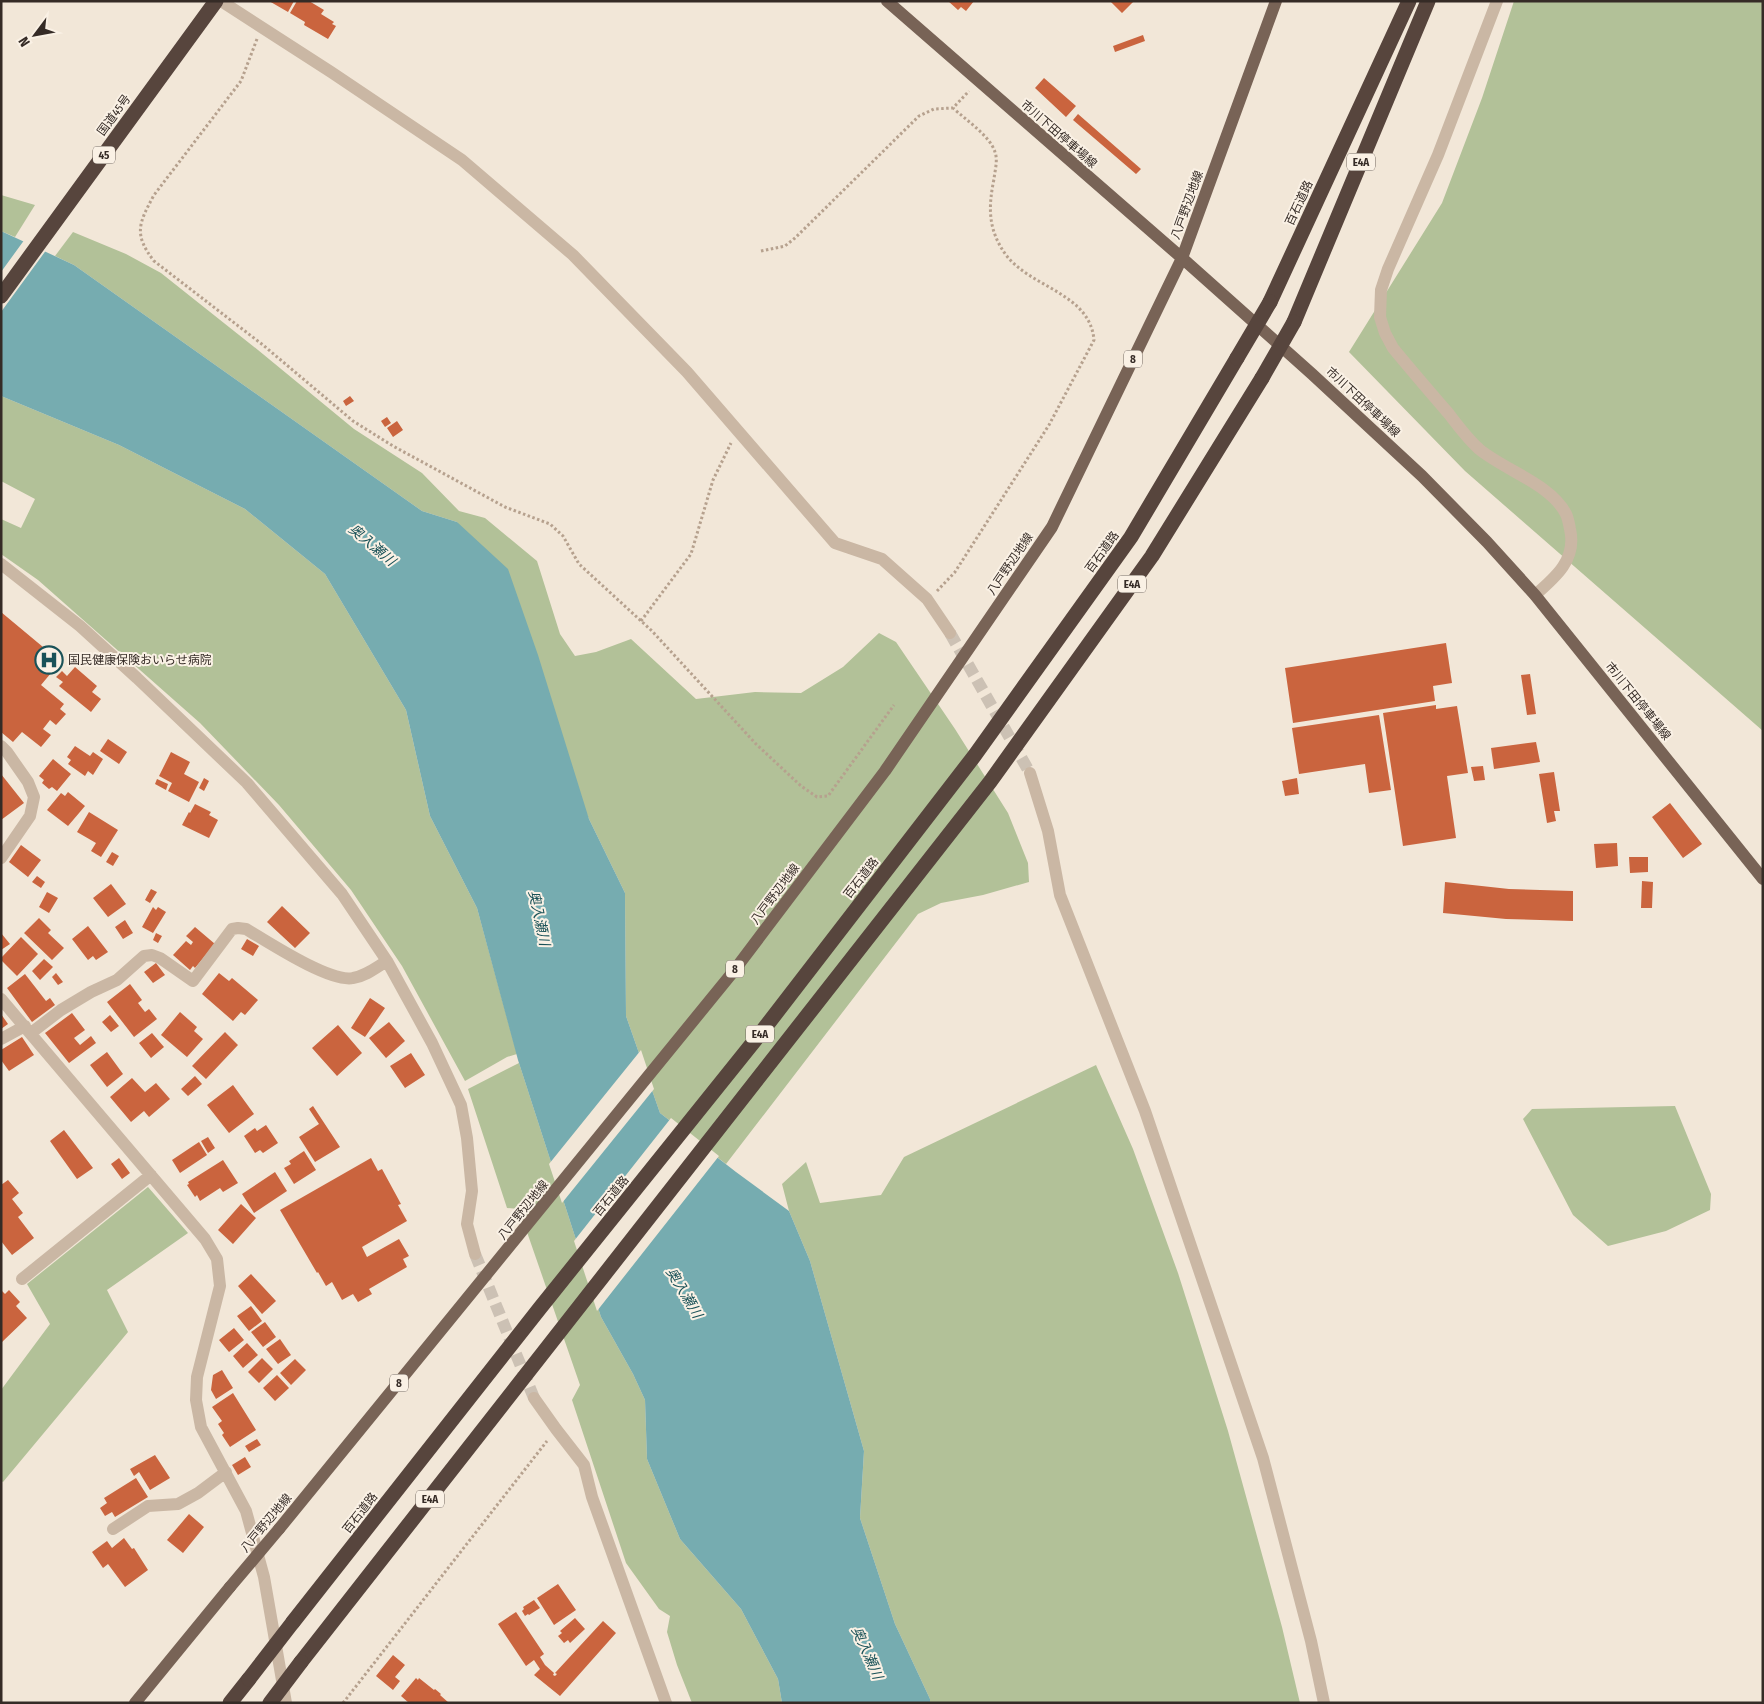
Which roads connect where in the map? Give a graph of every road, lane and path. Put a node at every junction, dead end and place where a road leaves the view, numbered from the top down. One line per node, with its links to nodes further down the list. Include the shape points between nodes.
1 (221, 1): 8 (street)
2 (887, 1): 9 (main road, 市川下田停車場線)
3 (1276, 1): 12 (main road, 八戸野辺地線 / 8)
4 (1409, 1): 37 (highway, 百石道路 / E4A, bridge, via 1270,302 1131,537 974,755 760,1034)
5 (1428, 1): 38 (highway, E4A, bridge, via 1294,322 1152,556 990,782)
6 (1497, 1): 16 (street, via 1438,155 1388,269 1381,290 1380,317 1393,348 1478,448 1554,498 1566,514 1571,534 1570,552 1557,575)
7 (211, 8): 13 (highway, 国道45号 / 45)
8 (263, 28): 14 (street, via 462,160 573,255 687,372); 18 (path, via 241,81 154,195 143,215 140,234 143,247 154,262 263,345 354,421 505,507 550,524 563,536 579,564)
9 (978, 81): 10 (path); 12 (main road, 市川下田停車場線)
10 (953, 108): 11 (path, via 934,109 919,116 795,238 785,246); 17 (path, via 990,141 996,153 990,206 991,226 997,241 1021,269 1078,307 1094,331 1094,340 1049,425 955,572 942,588)
11 (761, 251)
12 (1182, 258): 16 (main road, 市川下田停車場線, via 1422,476); 36 (main road, 八戸野辺地線 / 8, bridge, via 1052,527 885,771 733,972)
13 (1, 296)
14 (738, 430): 17 (street, via 835,543 882,559); 18 (path, via 713,480 691,554)
15 (1, 564): 25 (street, via 80,626 247,783 342,894)
16 (1535, 595): 24 (main road, 市川下田停車場線)
17 (926, 599): 19 (street)
18 (642, 621): 20 (path, via 756,744 817,797 828,796)
19 (950, 632)
20 (894, 705)
21 (1, 746): 23 (street, via 28,782 34,797 30,816)
22 (1030, 773): 42 (street, via 1048,831 1060,894 1144,1111 1263,1458)
23 (1, 858)
24 (1763, 879)
25 (387, 960): 27 (street, via 363,976 340,979 246,929 232,929 193,981 160,958 144,956 117,980); 30 (street, via 432,1043 461,1106 472,1191 467,1224)
26 (1, 999): 27 (street)
27 (28, 1030): 28 (street); 29 (street)
28 (1, 1039)
29 (151, 1175): 31 (street); 34 (street, via 205,1239 217,1259 220,1286 197,1377 196,1400 201,1427)
30 (476, 1254)
31 (22, 1279)
32 (534, 1398): 33 (street)
33 (556, 1429): 40 (path); 41 (street, via 584,1465 592,1497)
34 (226, 1472): 35 (street, via 178,1504 148,1506); 39 (street, via 246,1511 264,1577)
35 (113, 1529)
36 (136, 1703)
37 (230, 1703)
38 (270, 1703)
39 (286, 1703)
40 (343, 1703)
41 (666, 1703)
42 (1324, 1703)

